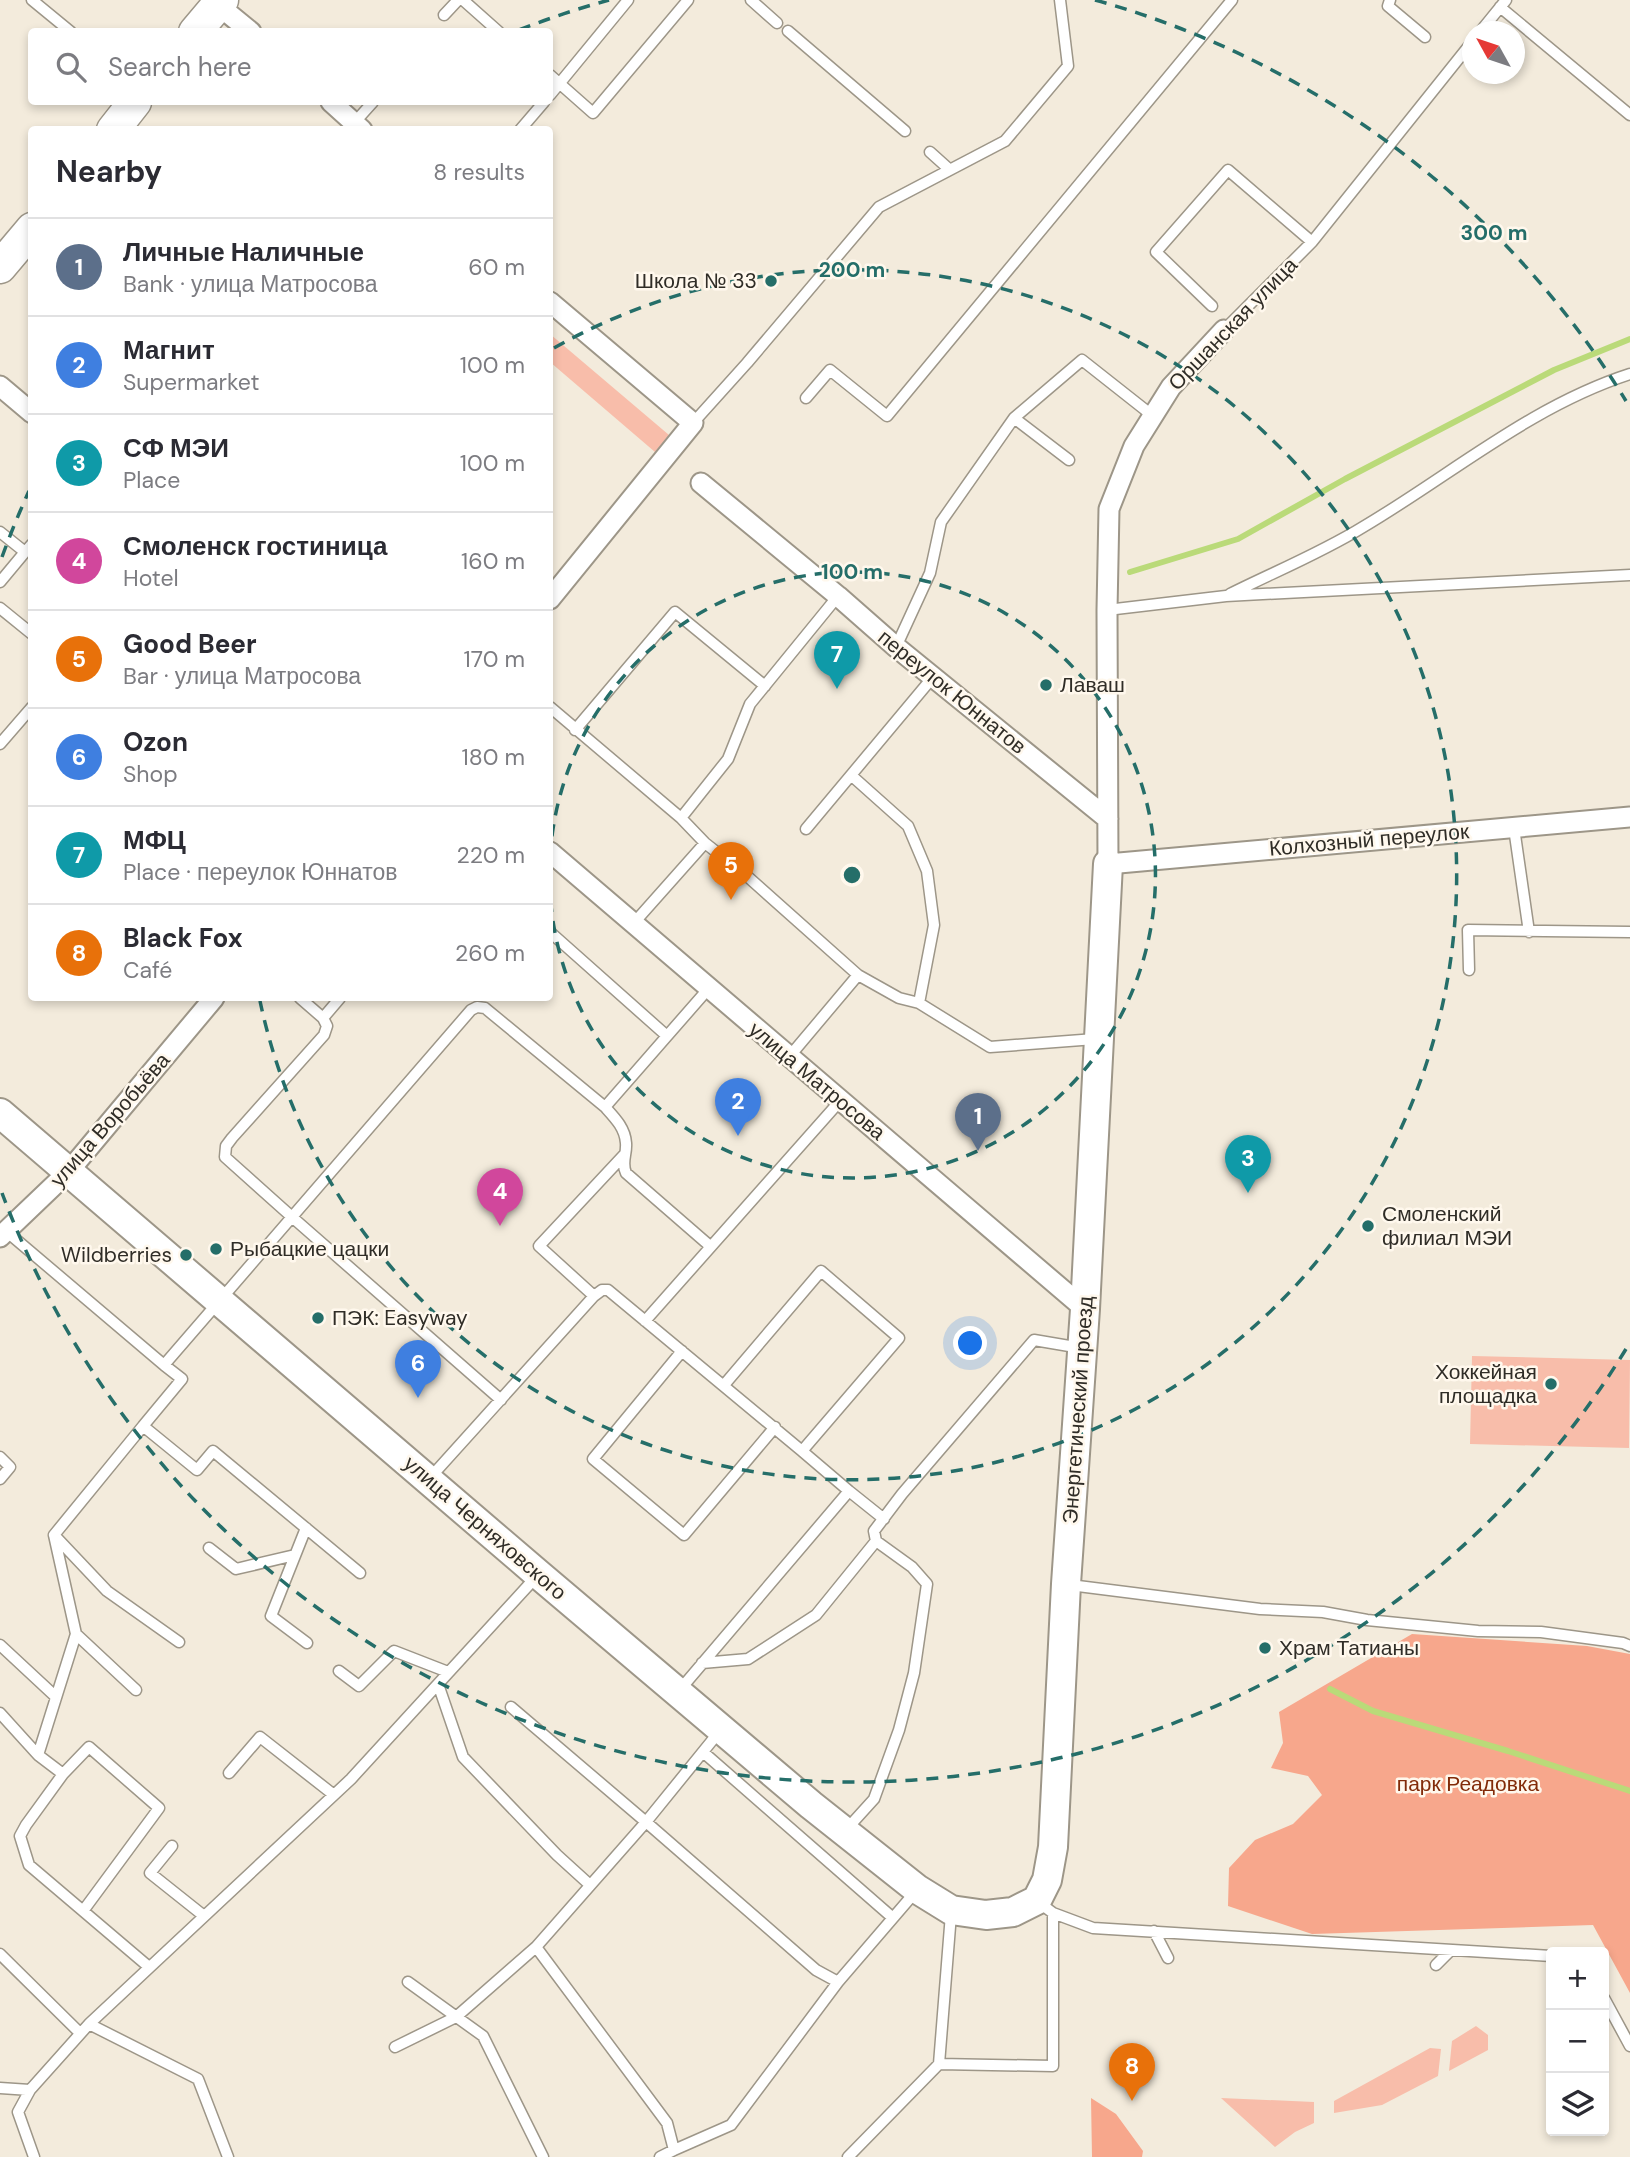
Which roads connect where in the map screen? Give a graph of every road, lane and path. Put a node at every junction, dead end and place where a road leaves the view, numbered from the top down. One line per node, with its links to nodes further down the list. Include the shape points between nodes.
1 (32, 0): 14 (lane)
2 (460, 0): 11 (lane); 17 (lane)
3 (628, 0): 22 (lane)
4 (688, 0): 22 (lane, via 593,113)
5 (751, 0): 13 (lane)
6 (1060, 0): 34 (lane, via 1068,66 1005,141)
7 (1232, 0): 43 (lane, via 887,416 830,370)
8 (1390, 0): 19 (lane, via 1388,6)
9 (220, 2): 15 (main road); 16 (street)
10 (1503, 4): 12 (lane); 28 (lane)
11 (444, 15)
12 (1489, 21)
13 (777, 23)
14 (66, 28)
15 (198, 28)
16 (247, 28)
17 (494, 28)
18 (788, 32): 32 (lane)
19 (1425, 37)
20 (1462, 54): 36 (lane, Оршанская улица)
21 (553, 78): 22 (lane)
22 (559, 83): 23 (lane)
23 (553, 90)
24 (133, 105): 29 (main road)
25 (334, 105): 30 (street)
26 (371, 105): 30 (lane)
27 (541, 105): 31 (lane)
28 (1630, 115)
29 (116, 126)
30 (359, 126)
31 (523, 126)
32 (905, 131)
33 (930, 152): 34 (lane)
34 (950, 170): 47 (lane, via 879,207)
35 (28, 234): 37 (main road)
36 (1312, 242): 39 (lane, via 1228,170 1156,252); 40 (lane, Оршанская улица)
37 (0, 267)
38 (553, 305): 47 (street)
39 (1212, 306)
40 (1224, 330): 45 (street, Оршанская улица, via 1171,387)
41 (1630, 374): 56 (lane, via 1542,411 1362,528)
42 (0, 386): 44 (street)
43 (806, 398)
44 (28, 410)
45 (1153, 416): 46 (lane, via 1082,360); 58 (street, Оршанская улица, via 1134,446 1109,509)
46 (1014, 418): 48 (lane); 60 (lane, via 940,522 930,573)
47 (693, 423): 54 (street)
48 (1069, 460)
49 (701, 483): 55 (street, переулок Юннатов)
50 (0, 532): 51 (lane)
51 (28, 548): 53 (lane)
52 (1630, 575): 56 (lane)
53 (0, 582)
54 (553, 595)
55 (838, 596): 60 (street, переулок Юннатов); 62 (lane)
56 (1226, 596): 58 (lane)
57 (0, 608): 59 (lane)
58 (1107, 610): 70 (street, Оршанская улица)
59 (28, 631)
60 (896, 647): 61 (street, переулок Юннатов)
61 (933, 677): 67 (lane); 70 (street, переулок Юннатов)
62 (765, 686): 65 (lane, via 675,612); 69 (lane, via 750,704 728,759)
63 (553, 710): 65 (lane)
64 (28, 712): 66 (lane)
65 (575, 730): 69 (lane)
66 (0, 744)
67 (852, 776): 72 (lane); 86 (lane, via 908,826 927,870 934,925)
68 (1630, 817): 71 (street, Колхозный переулок)
69 (681, 818): 73 (lane)
70 (1108, 819): 75 (street, Оршанская улица)
71 (1514, 828): 75 (street, Колхозный переулок); 77 (lane)
72 (806, 830)
73 (705, 843): 76 (lane); 81 (lane)
74 (553, 855): 76 (street, улица Матросова)
75 (1108, 864): 89 (street, Энергетический проезд)
76 (633, 924): 82 (street, улица Матросова)
77 (1529, 932): 78 (lane); 80 (lane, via 1468,930)
78 (1630, 932)
79 (553, 935): 88 (lane)
80 (1469, 971)
81 (858, 975): 86 (lane, via 899,998); 90 (lane)
82 (709, 988): 88 (lane); 90 (street, улица Матросова)
83 (211, 1001): 95 (street, улица Воробьёва)
84 (304, 1001): 87 (lane)
85 (338, 1001): 87 (lane)
86 (919, 1003): 89 (lane, via 989,1047)
87 (324, 1018): 96 (lane, via 324,1035 226,1146 225,1157)
88 (667, 1036): 92 (lane)
89 (1099, 1038): 101 (street, Энергетический проезд)
90 (789, 1057): 91 (street, улица Матросова)
91 (840, 1101): 98 (lane); 101 (street, улица Матросова)
92 (605, 1107): 94 (lane, via 622,1126); 96 (lane, via 485,1008 477,1007)
93 (0, 1113): 95 (street, улица Черняховского)
94 (624, 1155): 98 (lane, via 626,1173); 99 (lane, via 539,1246)
95 (69, 1171): 97 (street, улица Воробьёва); 100 (street, улица Черняховского)
96 (292, 1217): 100 (lane); 107 (lane)
97 (3, 1234): 105 (lane)
98 (710, 1246): 102 (lane)
99 (594, 1296): 102 (lane, via 608,1290); 107 (lane)
100 (220, 1301): 105 (lane); 113 (street, улица Черняховского)
101 (1085, 1309): 103 (street, Энергетический проезд)
102 (645, 1321): 104 (lane)
103 (1082, 1348): 115 (lane, via 1034,1340); 123 (street, Энергетический проезд)
104 (682, 1351): 106 (lane); 109 (lane, via 593,1459 684,1535)
105 (164, 1365): 108 (lane, via 182,1379)
106 (724, 1385): 109 (lane); 110 (lane, via 821,1271 899,1338)
107 (501, 1400): 113 (lane)
108 (143, 1426): 116 (lane, via 197,1470 213,1451); 117 (lane)
109 (775, 1427): 110 (lane)
110 (802, 1451): 114 (lane)
111 (0, 1457): 112 (lane, via 10,1467)
112 (0, 1479)
113 (428, 1480): 122 (street, улица Черняховского)
114 (849, 1491): 115 (lane); 129 (lane)
115 (884, 1519): 118 (lane, via 874,1531)
116 (306, 1528): 120 (lane); 121 (lane)
117 (54, 1535): 124 (lane); 125 (lane, via 107,1591)
118 (876, 1541): 129 (lane, via 816,1615 748,1659); 145 (lane, via 927,1584 914,1673 899,1730 874,1798)
119 (209, 1548): 120 (lane, via 236,1569)
120 (295, 1555): 126 (lane, via 271,1616)
121 (359, 1573)
122 (538, 1574): 131 (lane); 134 (street, улица Черняховского)
123 (1066, 1584): 128 (lane, via 1367,1620 1541,1632); 149 (street, Энергетический проезд, via 1054,1847)
124 (76, 1634): 133 (lane); 135 (lane)
125 (179, 1642)
126 (307, 1643)
127 (0, 1645): 135 (lane)
128 (1630, 1646)
129 (702, 1663): 134 (lane)
130 (339, 1671): 131 (lane, via 359,1686 394,1651)
131 (448, 1672): 132 (lane)
132 (438, 1684): 143 (lane); 147 (lane, via 463,1757)
133 (136, 1690)
134 (678, 1692): 138 (street, улица Черняховского)
135 (56, 1697): 140 (lane)
136 (511, 1707): 144 (lane)
137 (1, 1716): 140 (lane)
138 (722, 1729): 139 (lane); 145 (street, улица Черняховского)
139 (703, 1752): 144 (lane); 153 (lane)
140 (38, 1755): 142 (lane)
141 (229, 1773): 143 (lane, via 260,1737)
142 (63, 1774): 151 (lane, via 20,1836 29,1865); 151 (lane, via 89,1747 159,1808)
143 (334, 1795): 152 (lane)
144 (646, 1822): 147 (lane); 163 (lane, via 816,1970)
145 (845, 1832): 148 (street, улица Черняховского)
146 (172, 1846): 152 (lane, via 150,1873)
147 (590, 1885): 155 (lane)
148 (917, 1889): 150 (street, улица Черняховского); 153 (lane)
149 (1045, 1907): 150 (street, улица Черняховского, via 986,1915); 154 (lane, via 1093,1928); 170 (lane, via 1053,2066)
150 (951, 1910): 170 (lane)
151 (83, 1911): 161 (lane)
152 (204, 1916): 161 (lane)
153 (893, 1918): 163 (lane)
154 (1154, 1931): 156 (lane); 159 (lane)
155 (536, 1947): 165 (lane); 173 (lane, via 667,2123)
156 (1451, 1950): 158 (lane); 160 (lane)
157 (0, 1954): 167 (lane)
158 (1546, 1956)
159 (1168, 1958)
160 (1436, 1965)
161 (149, 1967): 166 (lane)
162 (408, 1982): 165 (lane)
163 (838, 1982): 173 (lane, via 731,2125)
164 (1609, 2007): 168 (lane)
165 (456, 2017): 169 (lane); 176 (lane, via 483,2036)
166 (89, 2024): 167 (lane); 175 (lane, via 198,2079)
167 (80, 2033): 172 (lane)
168 (1630, 2046)
169 (396, 2047)
170 (940, 2064): 178 (lane)
171 (0, 2088): 172 (lane)
172 (30, 2090): 174 (lane, via 18,2112)
173 (674, 2150): 177 (lane)
174 (34, 2157)
175 (228, 2157)
176 (543, 2157)
177 (660, 2157)
178 (848, 2157)

